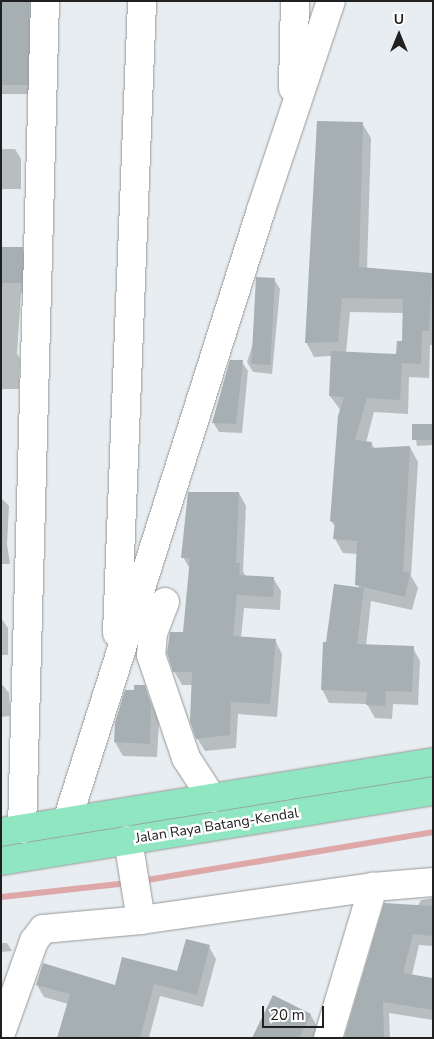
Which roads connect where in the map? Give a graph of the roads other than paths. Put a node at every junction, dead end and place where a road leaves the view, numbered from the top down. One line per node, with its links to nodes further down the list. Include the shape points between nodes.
1 (45, 1): 12 (street)
2 (142, 1): 7 (street)
3 (295, 1): 5 (street)
4 (330, 1): 5 (street)
5 (292, 114): 7 (street)
6 (165, 602): 10 (street, via 153,632 151,655 186,758)
7 (115, 672): 11 (street)
8 (433, 762): 10 (highway, Jalan Raya Batang-Kendal)
9 (433, 791): 13 (highway, Jalan Raya Batang-Kendal)
10 (212, 798): 11 (highway, Jalan Raya Batang-Kendal)
11 (67, 821): 12 (highway, Jalan Raya Batang-Kendal)
12 (12, 830)
13 (128, 840): 14 (highway, Jalan Raya Batang-Kendal); 17 (street)
14 (1, 861)
15 (433, 882): 16 (street)
16 (373, 886): 17 (street); 19 (street)
17 (140, 914): 18 (street, via 43,930 34,941)
18 (1, 1033)
19 (328, 1038)

